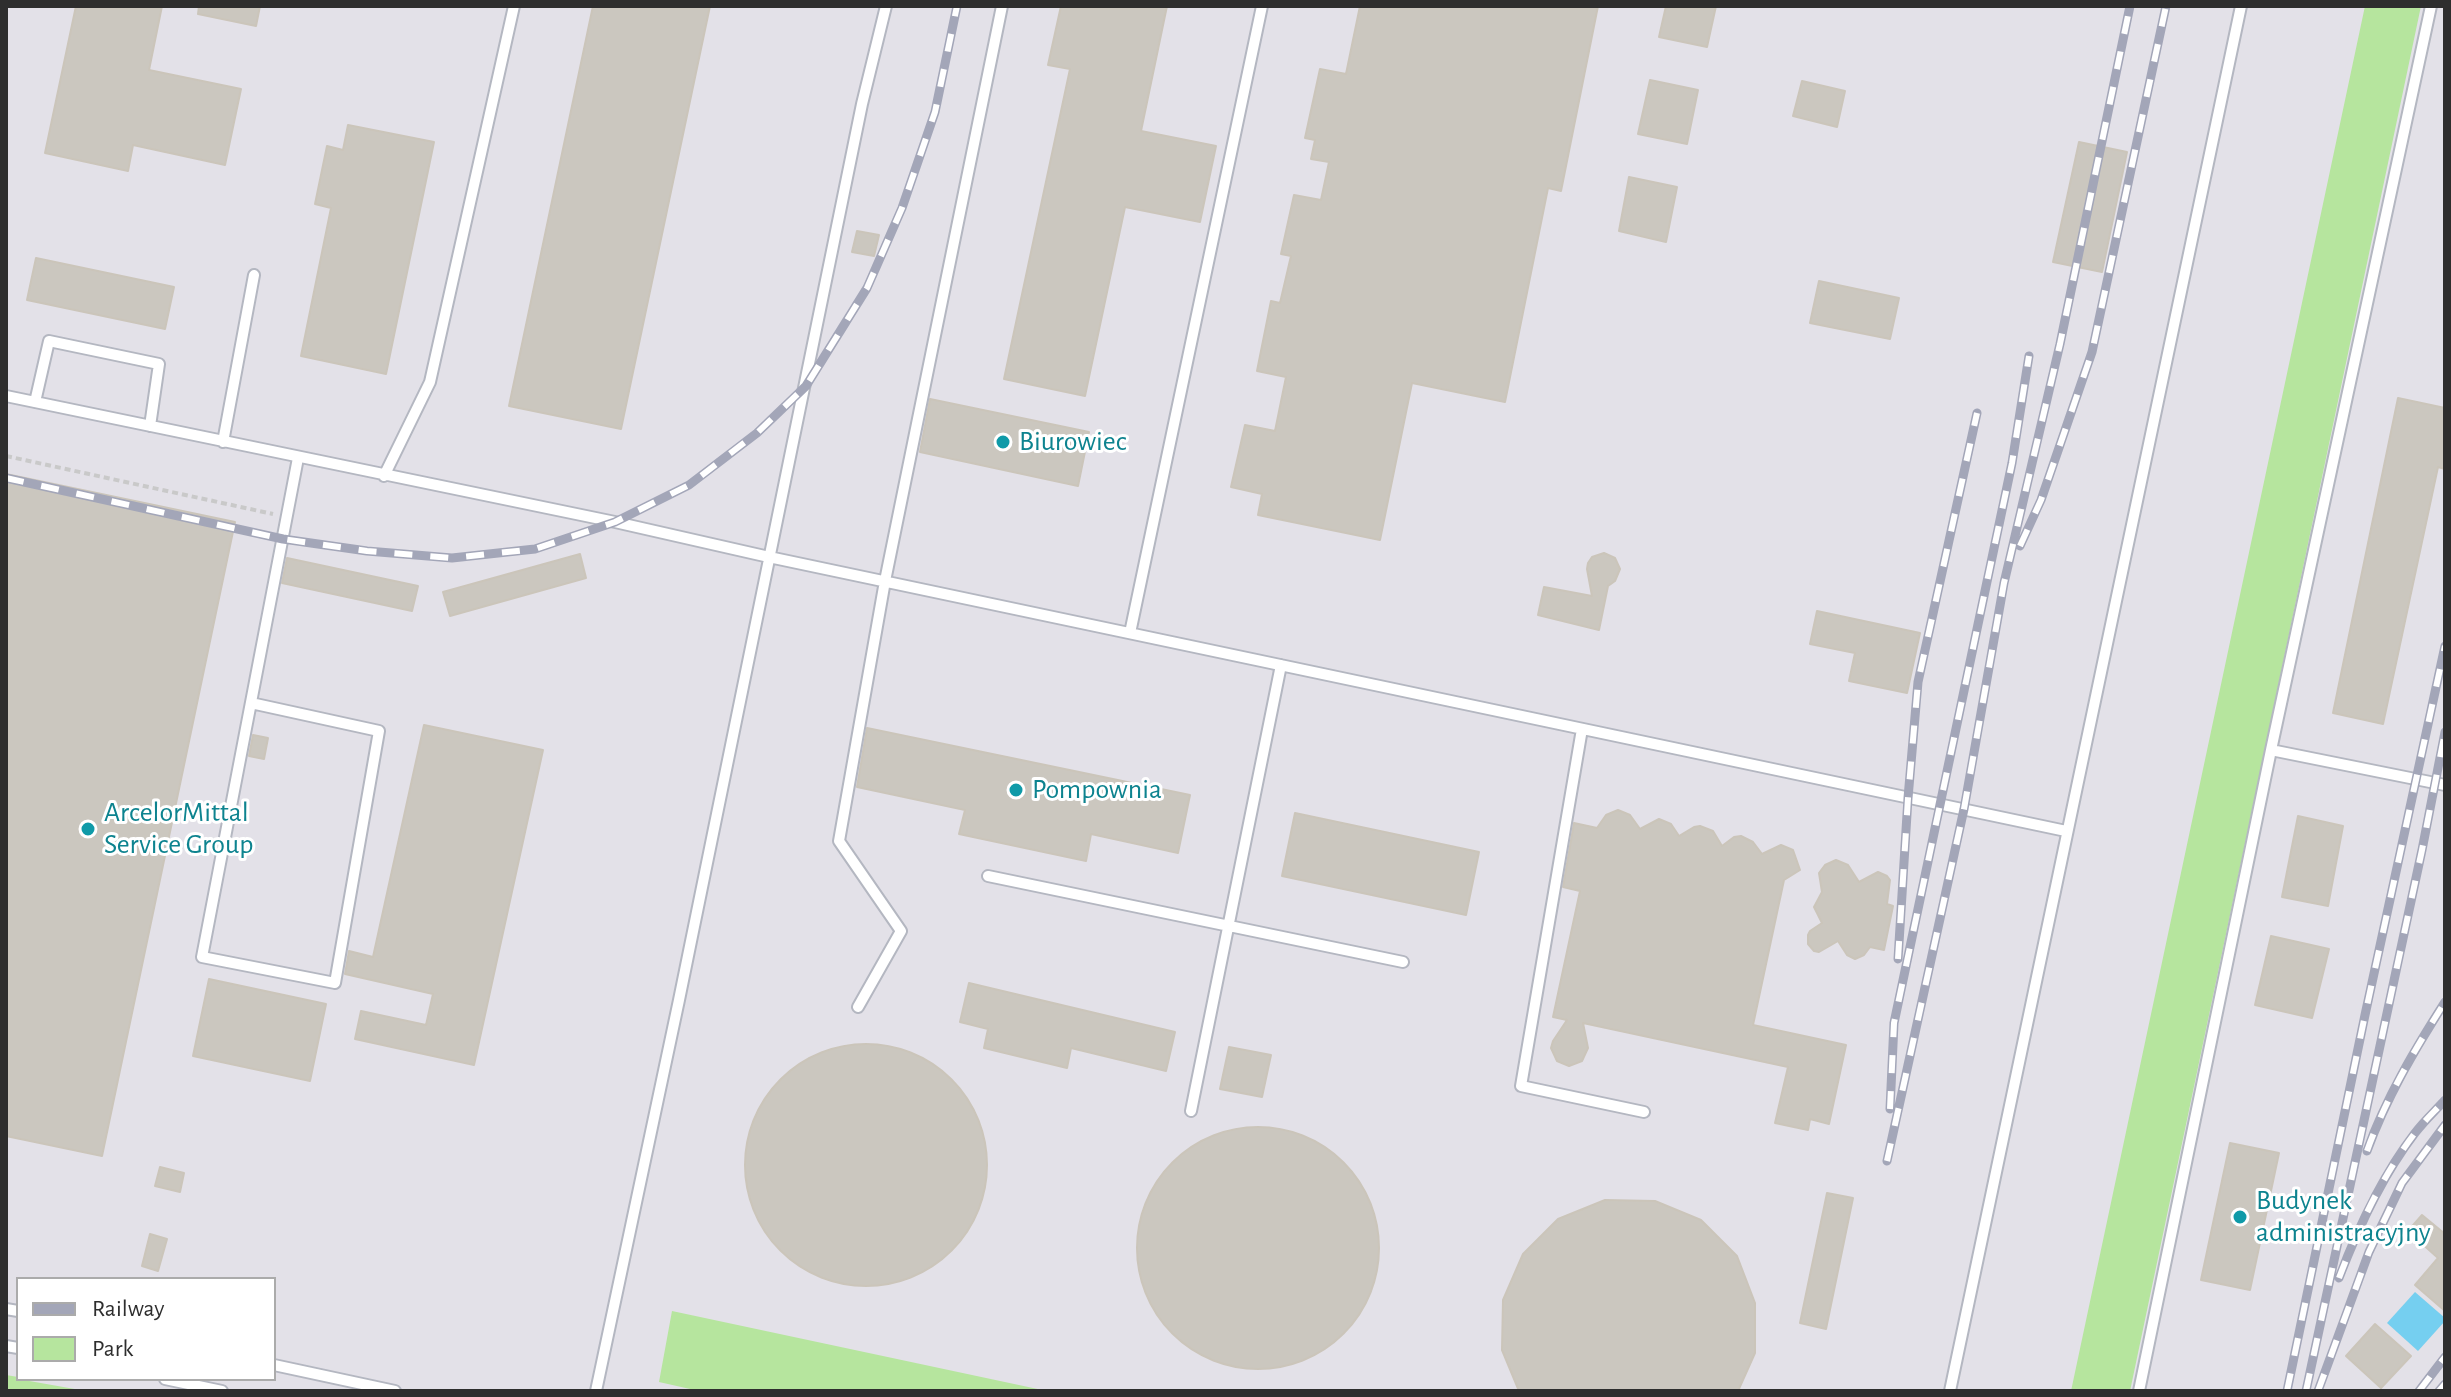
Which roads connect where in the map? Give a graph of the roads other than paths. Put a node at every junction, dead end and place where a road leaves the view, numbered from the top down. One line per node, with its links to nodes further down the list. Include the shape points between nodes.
1 (514, 6): 13 (lane, via 430,382)
2 (886, 6): 14 (lane)
3 (1002, 6): 15 (lane)
4 (1262, 6): 16 (lane)
5 (2241, 6): 22 (lane)
6 (2431, 6): 20 (lane)
7 (254, 275): 11 (lane)
8 (6, 396): 9 (lane)
9 (35, 402): 10 (lane); 10 (lane, via 49,341 159,364)
10 (150, 426): 11 (lane)
11 (223, 442): 12 (lane)
12 (298, 458): 13 (lane); 18 (lane)
13 (384, 476): 14 (lane)
14 (769, 557): 15 (lane); 33 (lane)
15 (885, 581): 16 (lane); 26 (lane, via 839,841 901,931)
16 (1130, 633): 17 (lane)
17 (1281, 665): 19 (lane); 24 (lane)
18 (251, 703): 18 (lane, via 202,957 335,983 379,731)
19 (1582, 729): 22 (lane); 28 (lane, via 1521,1086)
20 (2271, 750): 21 (lane); 35 (lane)
21 (2445, 785)
22 (2066, 831): 34 (lane)
23 (988, 876): 24 (lane)
24 (1228, 926): 25 (lane); 27 (lane)
25 (1403, 962)
26 (858, 1007)
27 (1191, 1111)
28 (1644, 1112)
29 (276, 1365): 32 (lane)
30 (174, 1381): 31 (lane)
31 (222, 1391)
32 (395, 1391)
33 (596, 1391)
34 (1950, 1391)
35 (2139, 1391)

